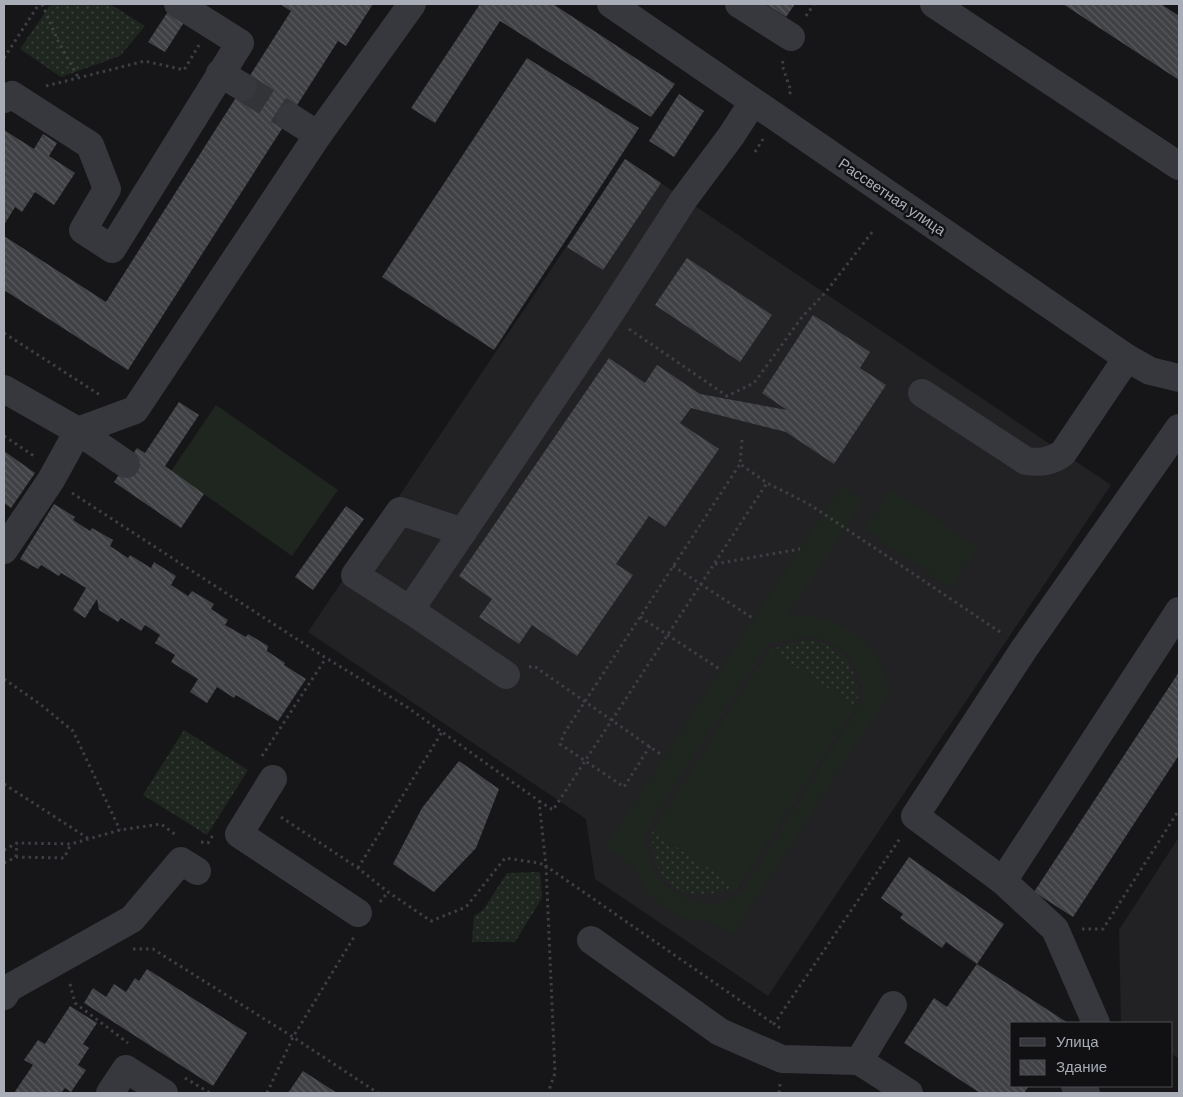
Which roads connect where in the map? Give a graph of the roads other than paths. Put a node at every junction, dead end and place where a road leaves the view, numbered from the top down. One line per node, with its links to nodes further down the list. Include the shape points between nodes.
1 (178, 4): 7 (street, via 240,42)
2 (412, 4): 12 (street)
3 (611, 4): 10 (street, Рассветная улица)
4 (739, 4): 6 (street)
5 (934, 4): 13 (street)
6 (791, 38)
7 (220, 73): 8 (street); 9 (street, via 112,249 83,230 107,189 90,145)
8 (243, 87)
9 (8, 97)
10 (753, 102): 14 (street, Рассветная улица); 22 (street, via 684,199)
11 (290, 117): 12 (street)
12 (318, 135): 19 (street, via 135,410)
13 (1179, 166)
14 (1127, 358): 15 (street, Рассветная улица, via 1150,371); 17 (street, via 1063,453 1039,463 1026,461)
15 (1179, 378)
16 (4, 389): 19 (street)
17 (922, 393)
18 (1179, 428): 20 (street)
19 (78, 431): 21 (street); 23 (street, via 51,480)
20 (1172, 454): 29 (street, via 1024,649 915,816)
21 (126, 464)
22 (463, 532): 24 (street); 24 (street, via 400,510 355,575)
23 (4, 550)
24 (410, 610): 26 (street)
25 (1179, 611): 29 (street)
26 (506, 674)
27 (267, 769): 30 (street, via 259,802 239,834)
28 (197, 871): 32 (street, via 181,861 132,919 9,988)
29 (1003, 881): 34 (street, via 1055,929)
30 (364, 917)
31 (592, 940): 35 (street, via 720,1032 782,1059)
32 (4, 996)
33 (893, 1004): 35 (street)
34 (1096, 1022)
35 (859, 1061): 38 (street)
36 (170, 1083): 37 (street, via 126,1069)
37 (110, 1093)
38 (909, 1093)

